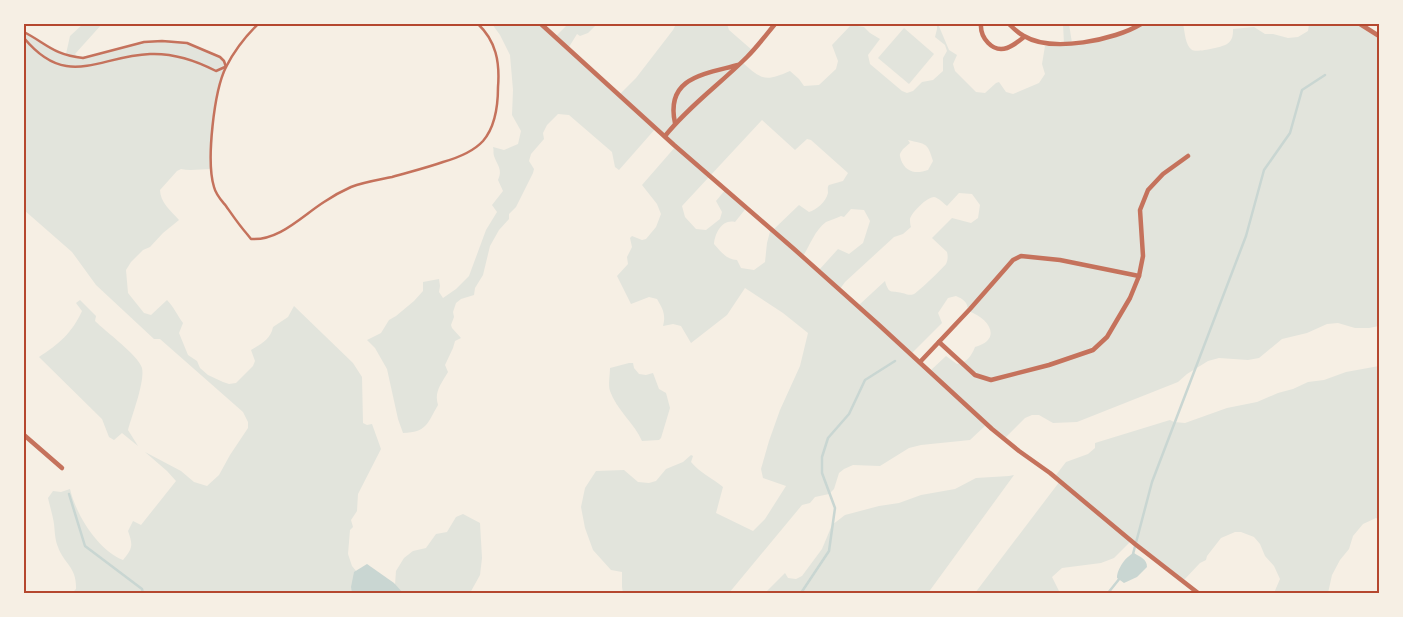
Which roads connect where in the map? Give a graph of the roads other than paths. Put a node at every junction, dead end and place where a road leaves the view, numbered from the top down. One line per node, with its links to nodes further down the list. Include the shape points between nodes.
1 (258, 24): 14 (lane)
2 (478, 24): 14 (lane, via 487,32 494,46 498,68 498,102 484,140 454,159 353,187 325,201 280,232 259,239 251,238 235,220 214,187 213,117)
3 (541, 24): 16 (street)
4 (775, 24): 13 (street)
5 (981, 24): 11 (street, via 985,40 999,49 1008,48)
6 (1009, 24): 11 (street)
7 (1141, 24): 11 (street, via 1112,36 1064,44)
8 (1360, 24): 10 (street)
9 (24, 32): 14 (lane, via 56,52 72,57 83,58 152,41 187,43 220,57)
10 (1379, 36)
11 (1024, 37)
12 (24, 38): 14 (lane, via 44,58 72,68 150,54 176,55 216,71)
13 (739, 64): 15 (street); 15 (street, via 694,77 682,86 673,104)
14 (226, 66)
15 (675, 123): 16 (street)
16 (665, 136): 20 (street)
17 (1188, 156): 18 (street, via 1148,190 1140,210 1143,256)
18 (1139, 276): 19 (street, via 1060,260 1021,256 1013,260); 19 (street, via 1107,337 1092,350 1049,365 991,380 975,374)
19 (939, 342): 20 (street)
20 (920, 362): 23 (street, via 992,429)
21 (24, 435): 22 (street)
22 (62, 468)
23 (1198, 593)

